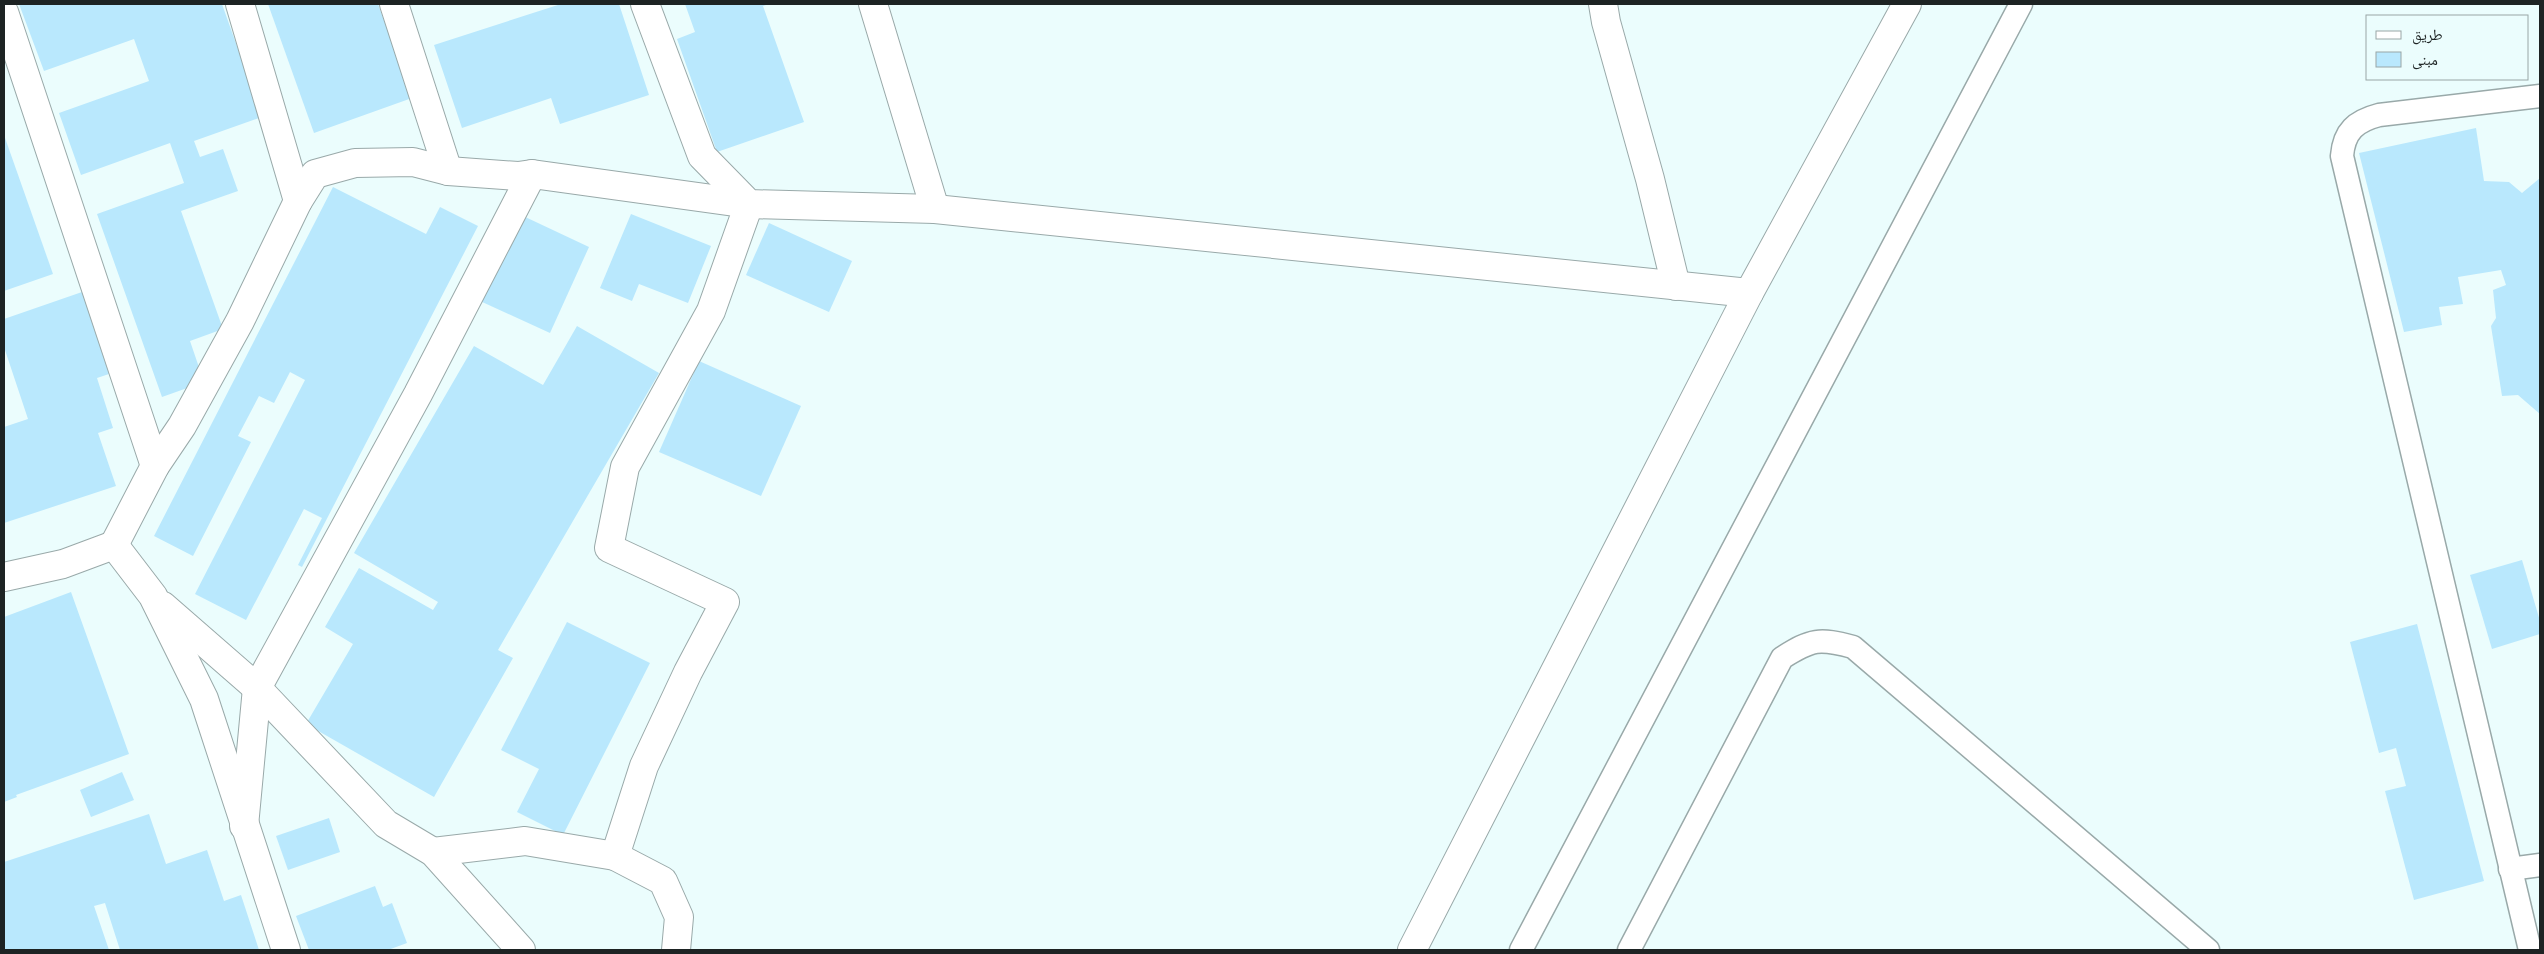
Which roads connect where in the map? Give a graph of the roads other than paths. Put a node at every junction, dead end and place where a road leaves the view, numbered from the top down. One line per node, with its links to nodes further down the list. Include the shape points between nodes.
1 (240, 4): 12 (street)
2 (394, 4): 10 (street)
3 (644, 4): 13 (street, via 702,156)
4 (873, 4): 14 (street)
5 (1604, 4): 15 (street, via 1606,22)
6 (1907, 4): 16 (street)
7 (2021, 4): 31 (lane)
8 (4, 12): 17 (street)
9 (2540, 96): 26 (lane, via 2379,115 2362,120 2350,129 2343,142 2342,156)
10 (448, 171): 11 (street); 12 (street, via 413,162 355,163 315,174)
11 (532, 174): 13 (street); 21 (street, via 418,394)
12 (298, 201): 17 (street, via 240,321 182,426)
13 (749, 204): 14 (street); 24 (street, via 711,310 625,467 610,548 725,602 644,766)
14 (935, 209): 15 (street)
15 (1676, 286): 16 (street)
16 (1749, 293): 30 (street)
17 (155, 466): 18 (street)
18 (114, 545): 19 (street, via 63,564); 20 (street)
19 (4, 577)
20 (153, 596): 21 (street); 22 (street, via 204,699)
21 (257, 688): 22 (street); 23 (street, via 386,824)
22 (244, 826): 27 (street)
23 (433, 852): 24 (street, via 525,840); 28 (street)
24 (615, 856): 29 (street, via 663,881 679,917)
25 (2540, 865): 26 (lane)
26 (2510, 869): 34 (lane)
27 (286, 950)
28 (520, 950)
29 (676, 950)
30 (1412, 950)
31 (1521, 950)
32 (1629, 950): 33 (lane, via 1782,658 1806,643 1828,640 1853,647)
33 (2208, 950)
34 (2530, 950)

